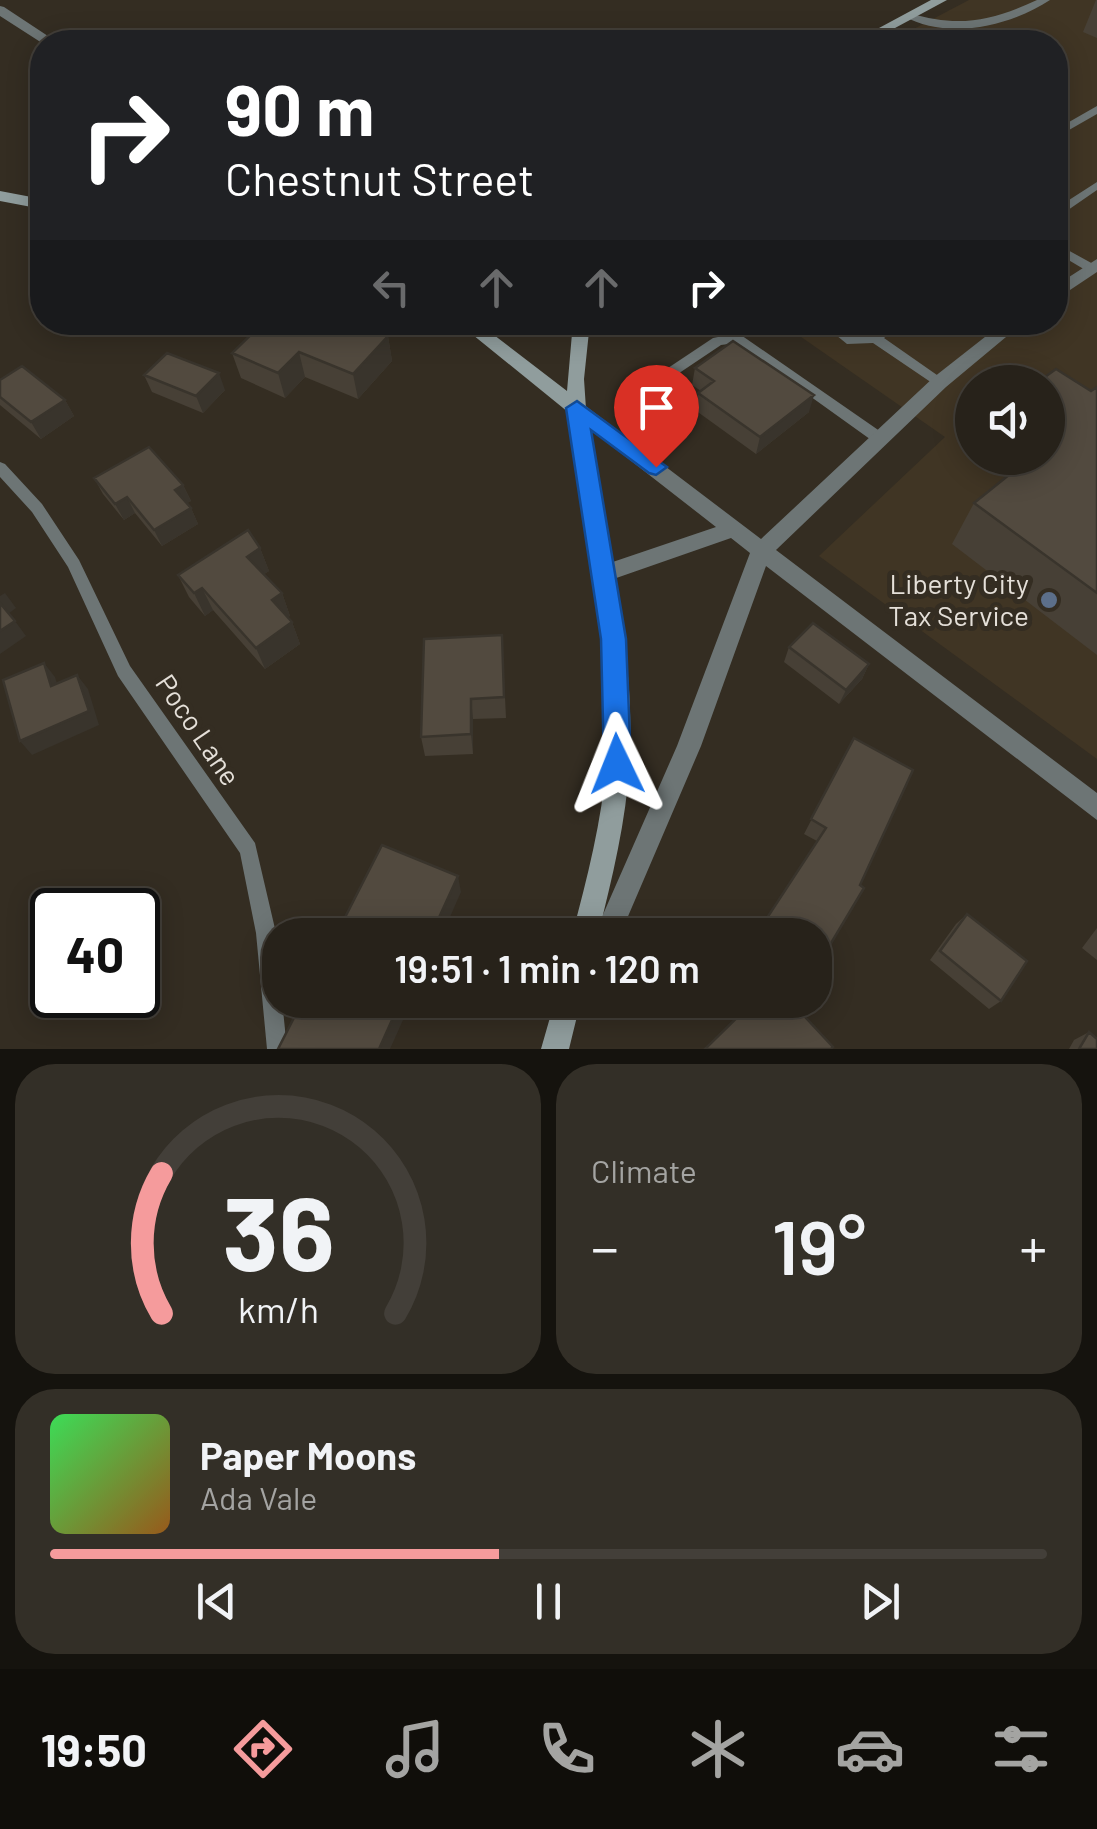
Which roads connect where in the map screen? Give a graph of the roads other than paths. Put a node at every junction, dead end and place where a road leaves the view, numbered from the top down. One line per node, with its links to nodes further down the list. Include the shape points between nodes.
1 (941, 0): 4 (street)
2 (1045, 0): 4 (lane, via 977,25 940,27)
3 (0, 10): 5 (street)
4 (910, 16): 6 (street)
5 (31, 30)
6 (883, 30)
7 (1097, 109): 8 (lane)
8 (1068, 127)
9 (1097, 185): 12 (lane)
10 (0, 196): 11 (street)
11 (30, 202)
12 (1068, 206)
13 (1068, 254): 14 (lane)
14 (1094, 266): 15 (street)
15 (1068, 285)
16 (481, 335): 24 (street)
17 (580, 335): 24 (street)
18 (844, 335): 21 (lane, via 852,341)
19 (879, 335): 21 (lane)
20 (1000, 335): 22 (street)
21 (875, 338): 22 (lane)
22 (940, 382): 25 (street)
23 (643, 391): 25 (lane, via 718,341 738,338)
24 (577, 408): 27 (street); 29 (street)
25 (879, 438): 28 (street)
26 (0, 468): 35 (lane, Poco Lane, via 74,564 124,670 248,849 266,933)
27 (734, 529): 28 (street); 29 (street)
28 (761, 552): 30 (street); 32 (street, via 689,746)
29 (602, 574): 31 (street, via 614,639 617,764 608,840)
30 (1097, 808)
31 (588, 918)
32 (614, 918)
33 (564, 1018): 36 (street)
34 (571, 1018): 36 (street)
35 (277, 1049)
36 (556, 1049)

